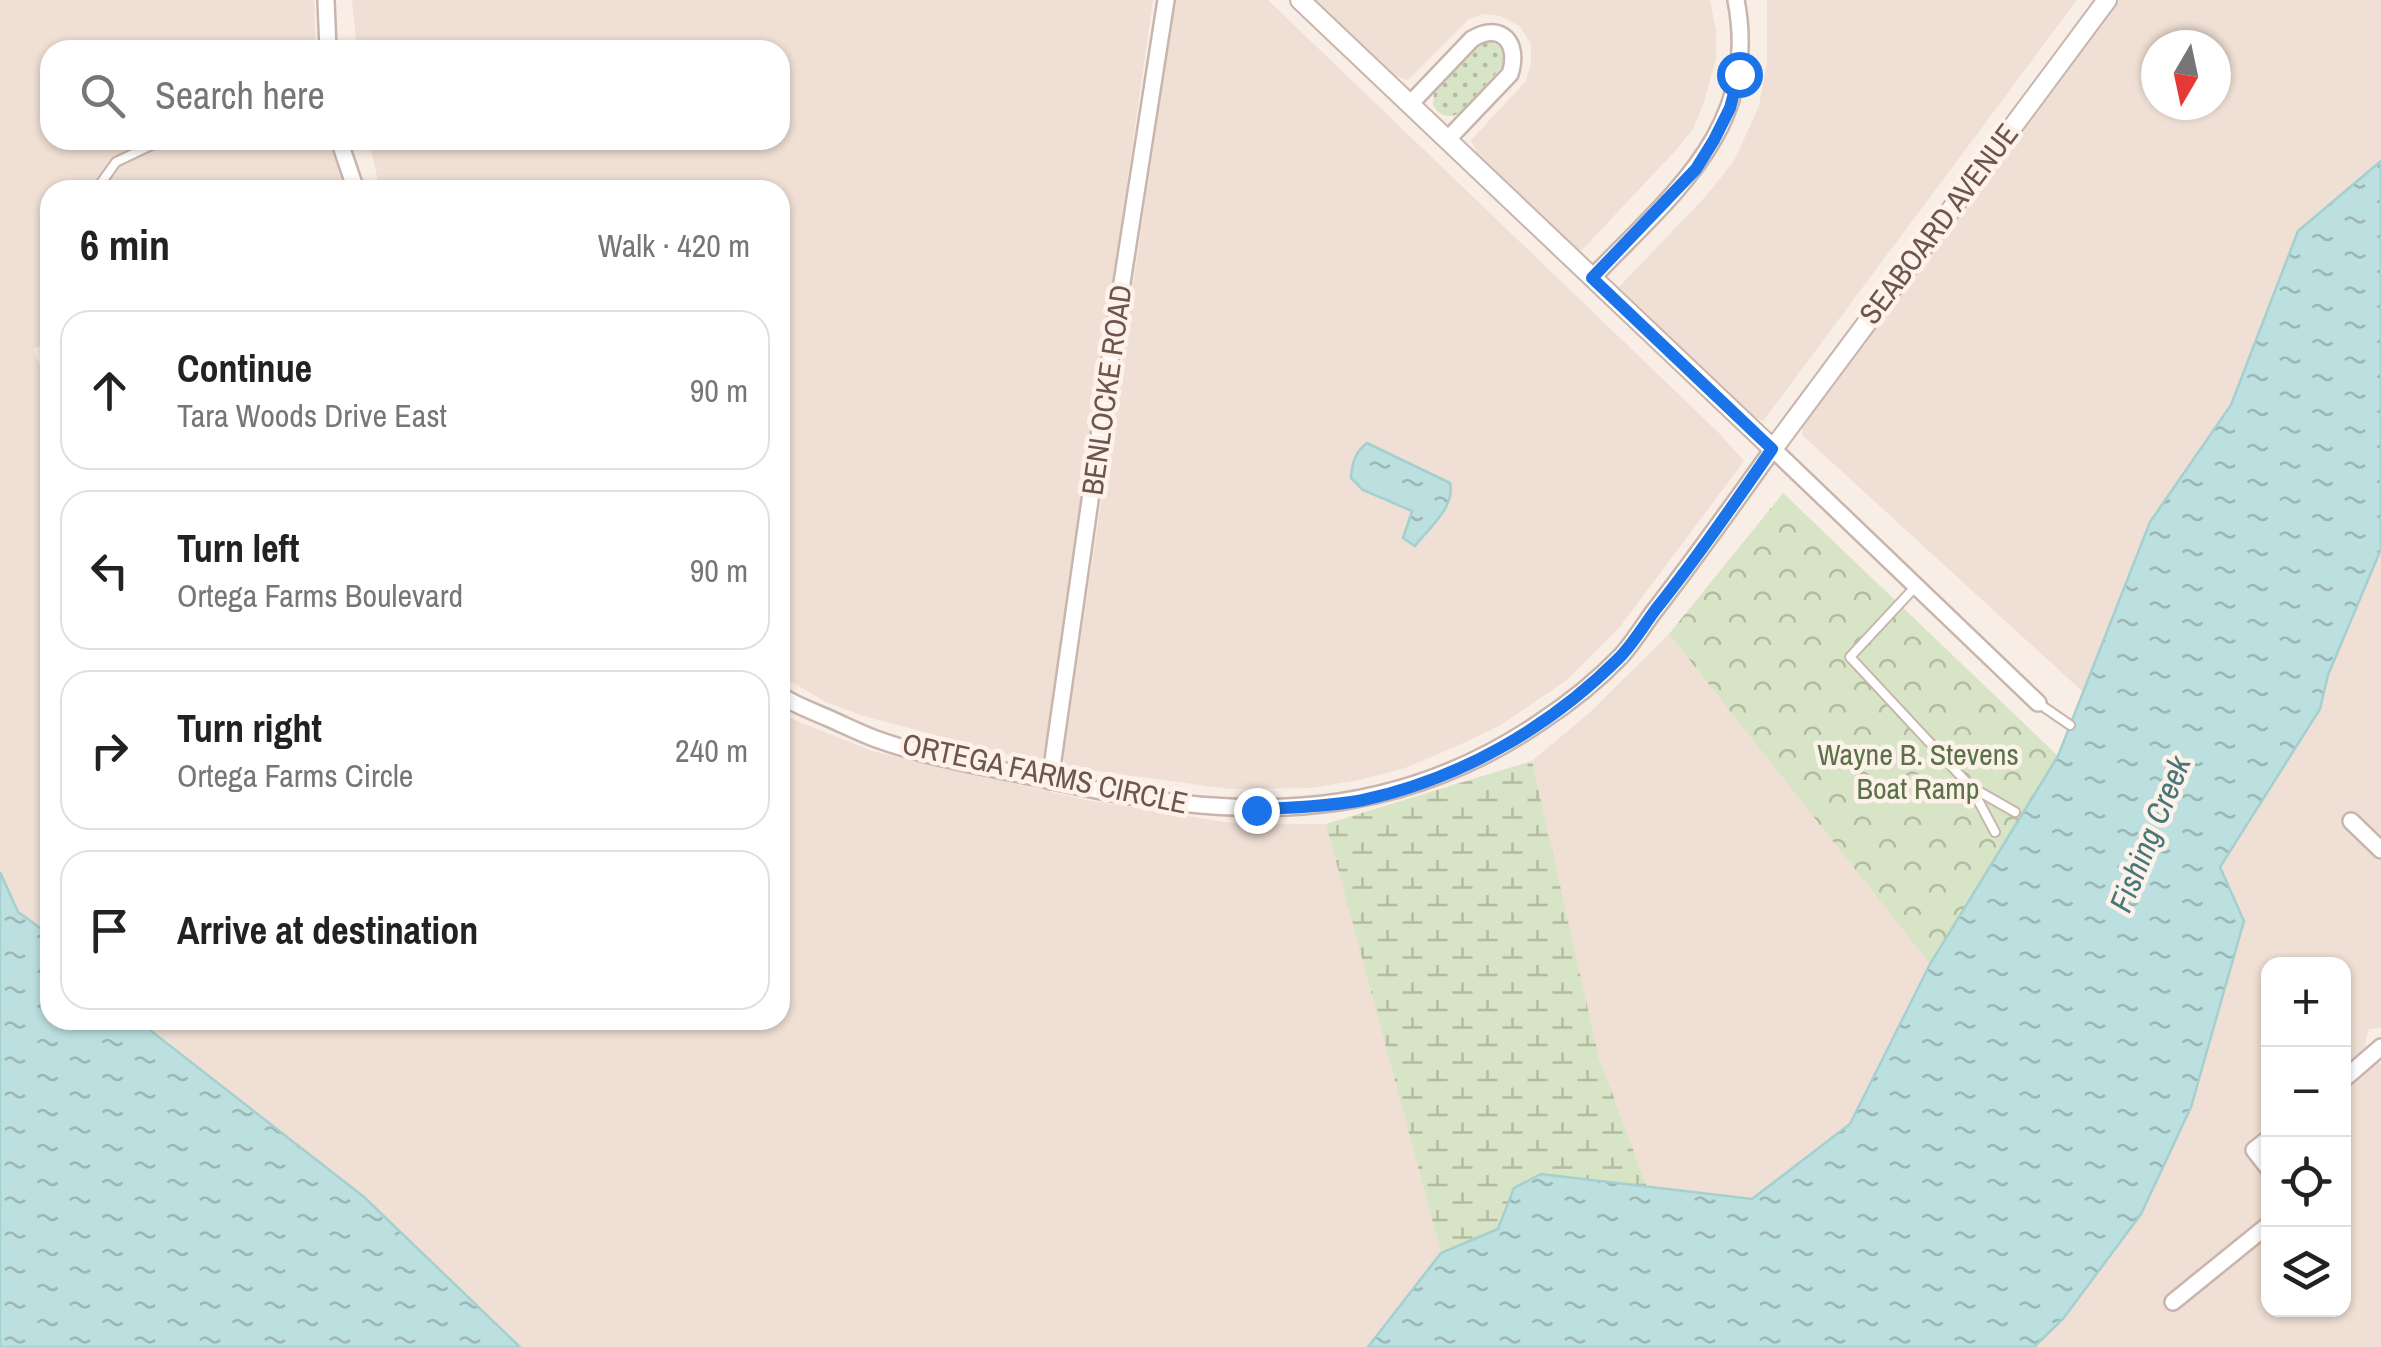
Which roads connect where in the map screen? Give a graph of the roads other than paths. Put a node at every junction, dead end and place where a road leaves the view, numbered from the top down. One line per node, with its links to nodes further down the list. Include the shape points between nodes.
1 (326, 0): 6 (street)
2 (1166, 0): 19 (street, BENLOCKE ROAD)
3 (1300, 0): 7 (street)
4 (1736, 0): 13 (street, via 1739,74 1714,140 1696,169)
5 (2107, 0): 14 (street, SEABOARD AVENUE)
6 (328, 40)
7 (1410, 104): 8 (street); 8 (street, via 1472,38 1483,32 1507,40 1514,59 1510,74)
8 (1447, 140): 13 (street)
9 (141, 150): 11 (lane, via 116,162)
10 (343, 150): 12 (street)
11 (103, 180)
12 (353, 180)
13 (1592, 278): 14 (street)
14 (1772, 449): 15 (street); 19 (street, ORTEGA FARMS CIRCLE, via 1622,655 1565,706 1455,771 1366,799 1256,810)
15 (1916, 586): 17 (street); 20 (lane, via 1850,657)
16 (790, 700): 19 (street, ORTEGA FARMS CIRCLE, via 876,740)
17 (2038, 702): 18 (lane)
18 (2070, 725)
19 (1050, 781)
20 (1971, 786): 21 (lane); 23 (lane)
21 (2015, 812)
22 (2351, 821): 24 (street)
23 (1994, 832)
24 (2381, 850)
25 (2381, 1048): 26 (street)
26 (2351, 1073)
27 (2264, 1227): 28 (street)
28 (2173, 1302)

